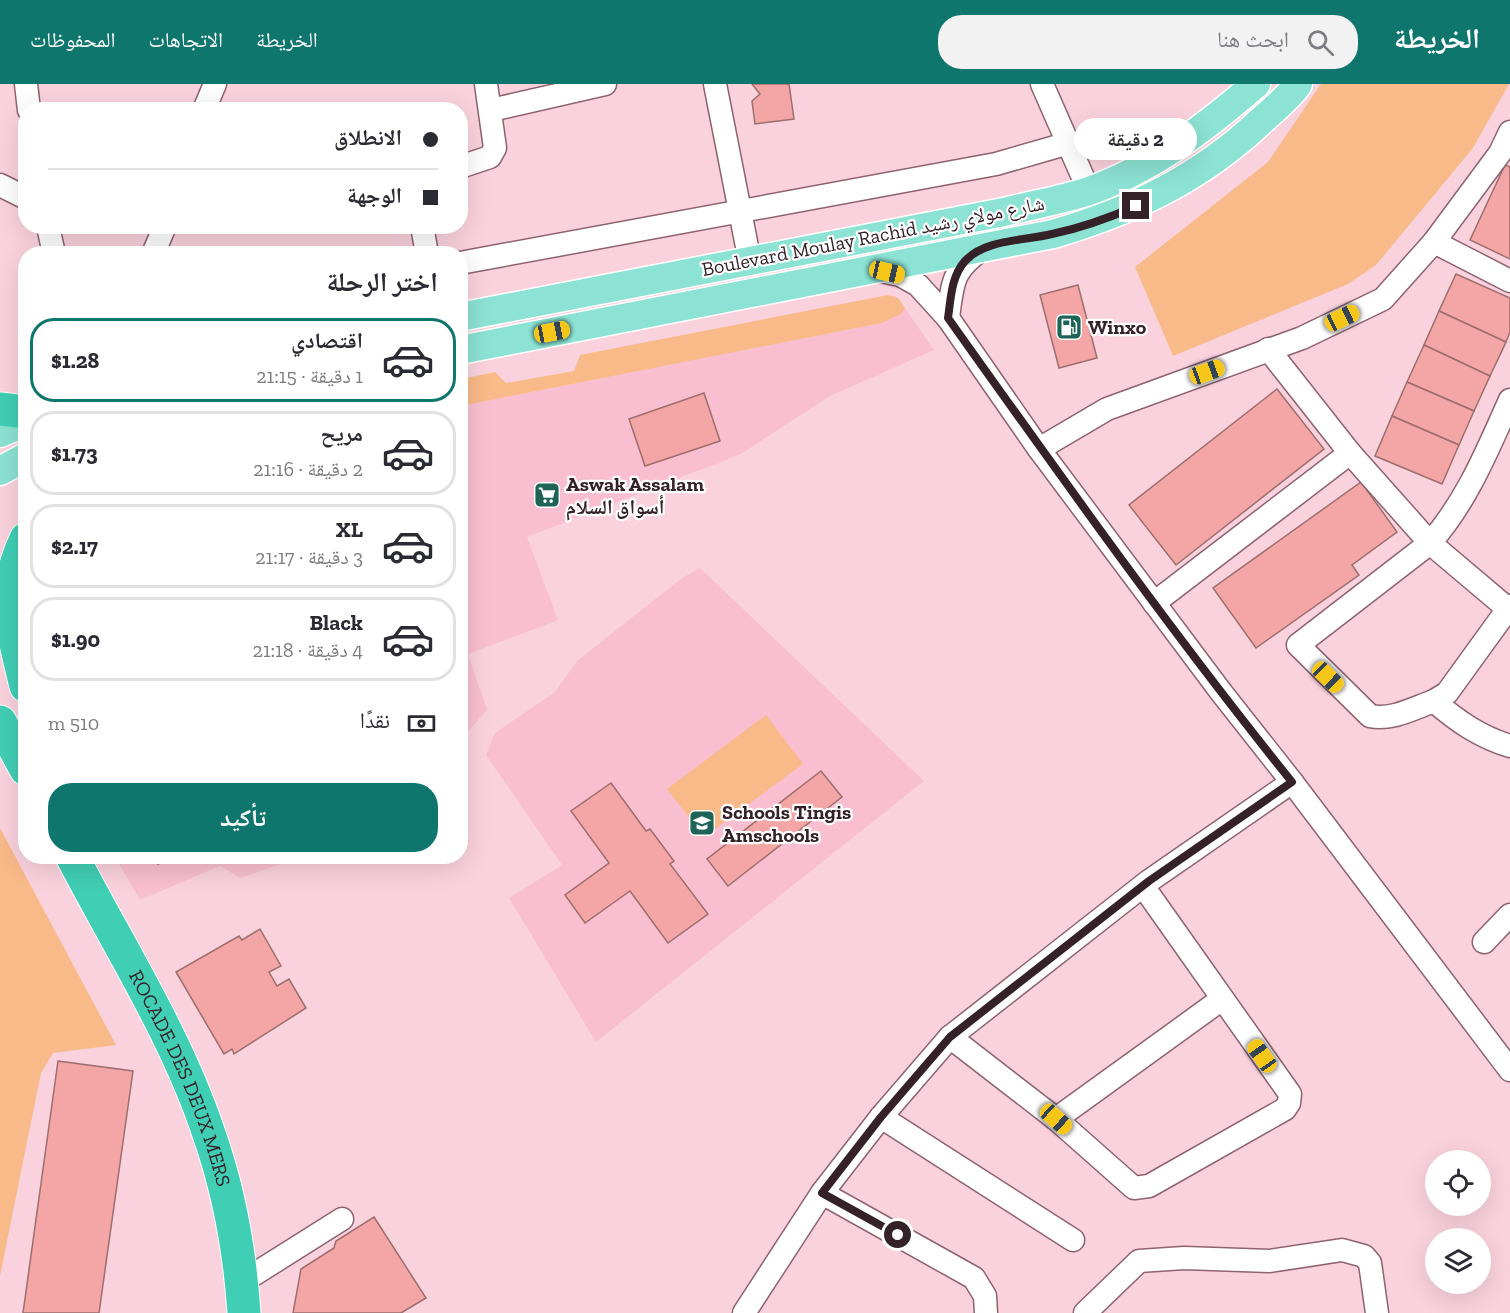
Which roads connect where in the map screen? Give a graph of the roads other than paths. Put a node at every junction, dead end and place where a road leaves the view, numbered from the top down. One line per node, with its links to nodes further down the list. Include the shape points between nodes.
1 (26, 84): 9 (street)
2 (215, 84): 10 (street)
3 (486, 84): 11 (street)
4 (605, 84): 11 (street)
5 (715, 84): 19 (street)
6 (1042, 84): 13 (street)
7 (1256, 84): 17 (main road, Boulevard Moulay Rachid شارع مولاي رشيد, via 1175,147)
8 (1298, 84): 21 (main road, Boulevard Moulay Rachid شارع مولاي رشيد, via 1231,148 1150,200 1064,231)
9 (28, 102)
10 (207, 102)
11 (491, 110): 15 (street, via 493,153)
12 (1510, 132): 14 (street)
13 (1069, 143): 17 (street); 19 (street, via 996,164)
14 (1505, 155): 20 (street)
15 (468, 164)
16 (0, 185): 18 (street)
17 (1089, 191): 23 (main road, Boulevard Moulay Rachid شارع مولاي رشيد, via 1004,212)
18 (18, 194)
19 (740, 211): 22 (street); 23 (street)
20 (1434, 242): 25 (street); 29 (street, via 1383,299 1302,338)
21 (985, 247): 24 (main road, Boulevard Moulay Rachid شارع مولاي رشيد); 27 (street, via 965,261 953,279)
22 (468, 262)
23 (750, 262): 26 (main road, Boulevard Moulay Rachid شارع مولاي رشيد)
24 (874, 269): 27 (street, via 900,275 918,285); 28 (main road, Boulevard Moulay Rachid شارع مولاي رشيد)
25 (1510, 281)
26 (468, 315)
27 (948, 318): 35 (street)
28 (468, 348)
29 (1268, 349): 35 (street, via 1107,409); 36 (street)
30 (1510, 400): 39 (street, via 1463,501)
31 (0, 409): 32 (highway)
32 (18, 411)
33 (18, 425): 34 (main road)
34 (0, 433)
35 (1039, 449): 41 (street)
36 (1350, 453): 39 (street); 41 (street)
37 (18, 462): 38 (main road)
38 (0, 471)
39 (1430, 543): 42 (street); 44 (street, via 1298,645 1370,716 1390,717)
40 (18, 554): 43 (highway, via 8,599)
41 (1154, 603): 48 (street)
42 (1508, 607): 44 (street, via 1447,693)
43 (18, 653)
44 (1434, 701): 46 (street, via 1460,723)
45 (0, 722): 47 (highway)
46 (1510, 746)
47 (18, 755)
48 (1292, 782): 50 (street); 55 (street)
49 (76, 864): 61 (highway, ROCADE DES DEUX MERS, via 162,1026 210,1134 235,1235)
50 (1143, 886): 53 (street); 54 (street)
51 (1510, 915): 52 (street)
52 (1484, 942)
53 (1222, 999): 57 (street); 57 (street, via 1290,1094 1285,1109 1141,1189 1134,1188)
54 (950, 1037): 56 (street); 57 (street)
55 (1510, 1070)
56 (881, 1117): 58 (street); 60 (street)
57 (1056, 1119)
58 (822, 1193): 62 (street); 63 (street, via 974,1278 985,1296)
59 (342, 1219): 61 (street)
60 (1072, 1240)
61 (243, 1297)
62 (744, 1313)
63 (986, 1313)
64 (1085, 1313): 65 (street, via 1139,1261 1270,1261 1342,1250 1364,1256 1370,1263)
65 (1377, 1313)

